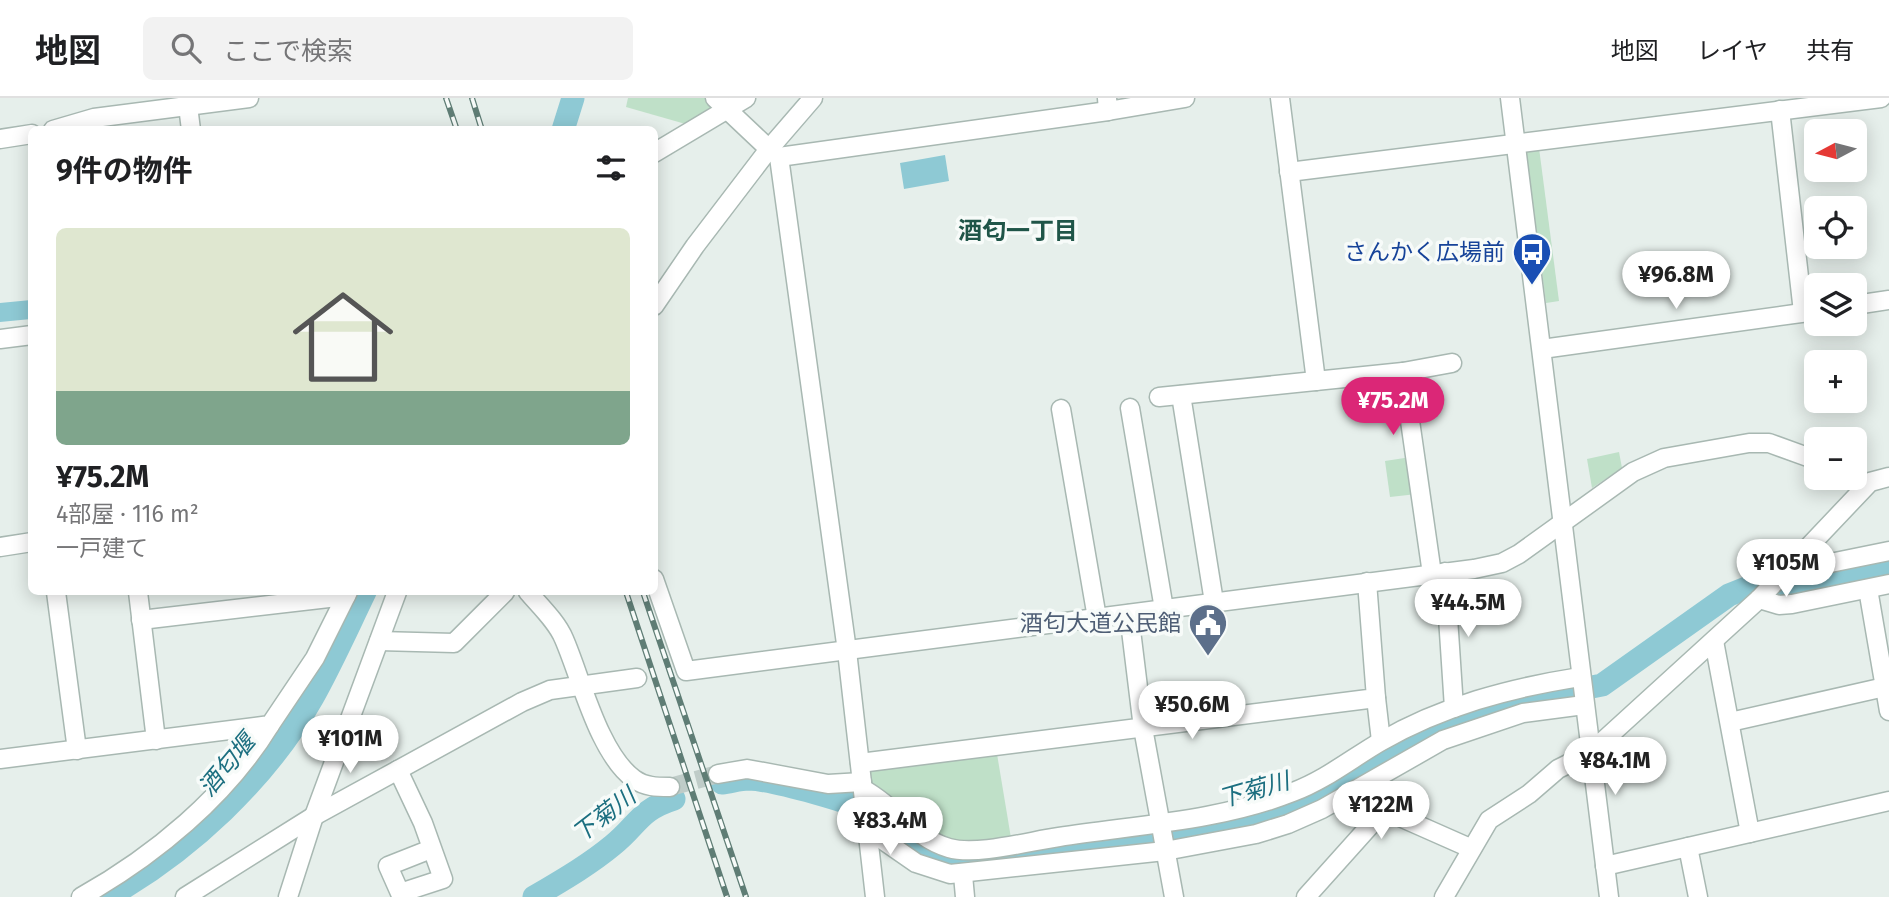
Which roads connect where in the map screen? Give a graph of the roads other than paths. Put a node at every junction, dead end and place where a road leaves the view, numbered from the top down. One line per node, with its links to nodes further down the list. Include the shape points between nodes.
1 (249, 98): 10 (street)
2 (746, 98): 8 (street)
3 (813, 98): 18 (street)
4 (1185, 98): 9 (street)
5 (1280, 98): 19 (street)
6 (1510, 98): 16 (street)
7 (1881, 98): 11 (street)
8 (721, 104): 17 (street); 18 (street)
9 (1108, 104): 18 (street)
10 (188, 106): 12 (street); 13 (street)
11 (1780, 110): 16 (street); 20 (street)
12 (67, 126)
13 (190, 126)
14 (28, 135): 15 (street)
15 (0, 139)
16 (1516, 142): 19 (street); 27 (street)
17 (658, 150)
18 (774, 153): 21 (street, via 695,246); 64 (street)
19 (1289, 172): 30 (street)
20 (1804, 273)
21 (658, 300)
22 (1889, 300): 23 (street)
23 (1867, 303)
24 (1804, 312): 27 (street)
25 (28, 336): 26 (street)
26 (0, 339)
27 (1542, 349): 39 (street)
28 (1451, 363): 29 (street)
29 (1404, 372): 30 (street); 44 (street)
30 (1316, 381): 31 (street)
31 (1181, 395): 32 (street); 57 (street)
32 (1159, 397)
33 (1130, 408): 58 (street)
34 (1061, 409): 60 (street)
35 (1804, 456): 39 (street, via 1769,443 1749,443 1664,458 1633,472)
36 (1889, 477): 37 (street)
37 (1867, 479)
38 (1854, 490): 43 (street)
39 (1563, 524): 44 (street, via 1502,563); 66 (street)
40 (28, 543): 41 (street)
41 (0, 547)
42 (1889, 551): 43 (street)
43 (1786, 572): 56 (street)
44 (1438, 573): 45 (street); 71 (street)
45 (1367, 582): 57 (street); 69 (street)
46 (1889, 584): 47 (street)
47 (1868, 589): 56 (street, via 1792,604); 68 (street)
48 (658, 590): 64 (street, via 686,671)
49 (56, 595): 78 (street)
50 (138, 595): 61 (street)
51 (339, 595): 61 (street)
52 (346, 595): 74 (street, via 315,658)
53 (396, 595): 63 (street)
54 (502, 595): 63 (street, via 454,643)
55 (530, 595): 67 (street, via 563,636)
56 (1759, 599): 62 (street)
57 (1214, 602): 58 (street)
58 (1164, 609): 59 (street)
59 (1129, 614): 60 (street); 75 (street)
60 (1097, 618): 64 (street)
61 (141, 620): 76 (street)
62 (1714, 640): 73 (street); 79 (street)
63 (379, 641): 89 (street)
64 (847, 651): 81 (street)
65 (637, 678): 67 (street)
66 (1580, 679): 70 (street); 71 (street, via 1525,686)
67 (582, 685): 82 (street, via 550,690 522,702); 85 (street, via 620,764 643,783)
68 (1887, 687): 72 (street); 73 (street)
69 (1376, 698): 75 (street); 77 (street)
70 (1583, 703): 79 (street); 84 (street, via 1523,713 1443,740)
71 (1454, 708): 77 (street)
72 (1889, 710)
73 (1730, 722): 92 (street)
74 (270, 725): 76 (street); 99 (street, via 254,751 184,826)
75 (1143, 728): 81 (street); 90 (street)
76 (156, 740): 78 (street)
77 (1381, 741): 90 (street, via 1320,780 1275,799 1227,812)
78 (77, 750): 80 (street)
79 (1590, 753): 94 (street, via 1558,769 1489,820); 97 (street)
80 (0, 759)
81 (860, 763): 86 (street)
82 (398, 770): 89 (street); 95 (street)
83 (718, 774): 86 (street, via 767,771)
84 (1365, 784): 88 (street); 96 (street, via 1288,824)
85 (670, 787)
86 (863, 789): 90 (street, via 914,829 955,849); 91 (street)
87 (1889, 801): 92 (street)
88 (1384, 810): 94 (street); 105 (street)
89 (314, 816): 100 (street); 101 (street)
90 (1160, 821): 96 (street)
91 (866, 826): 98 (street, via 916,863 936,872); 102 (street)
92 (1750, 833): 93 (street)
93 (1688, 847): 97 (street); 108 (street)
94 (1470, 848): 106 (street)
95 (431, 849)
96 (1165, 851): 98 (street); 104 (street)
97 (1605, 866): 107 (street)
98 (963, 874): 103 (street)
99 (81, 897)
100 (185, 897)
101 (288, 897)
102 (875, 897)
103 (965, 897)
104 (1174, 897)
105 (1306, 897)
106 (1444, 897)
107 (1609, 897)
108 (1698, 897)

